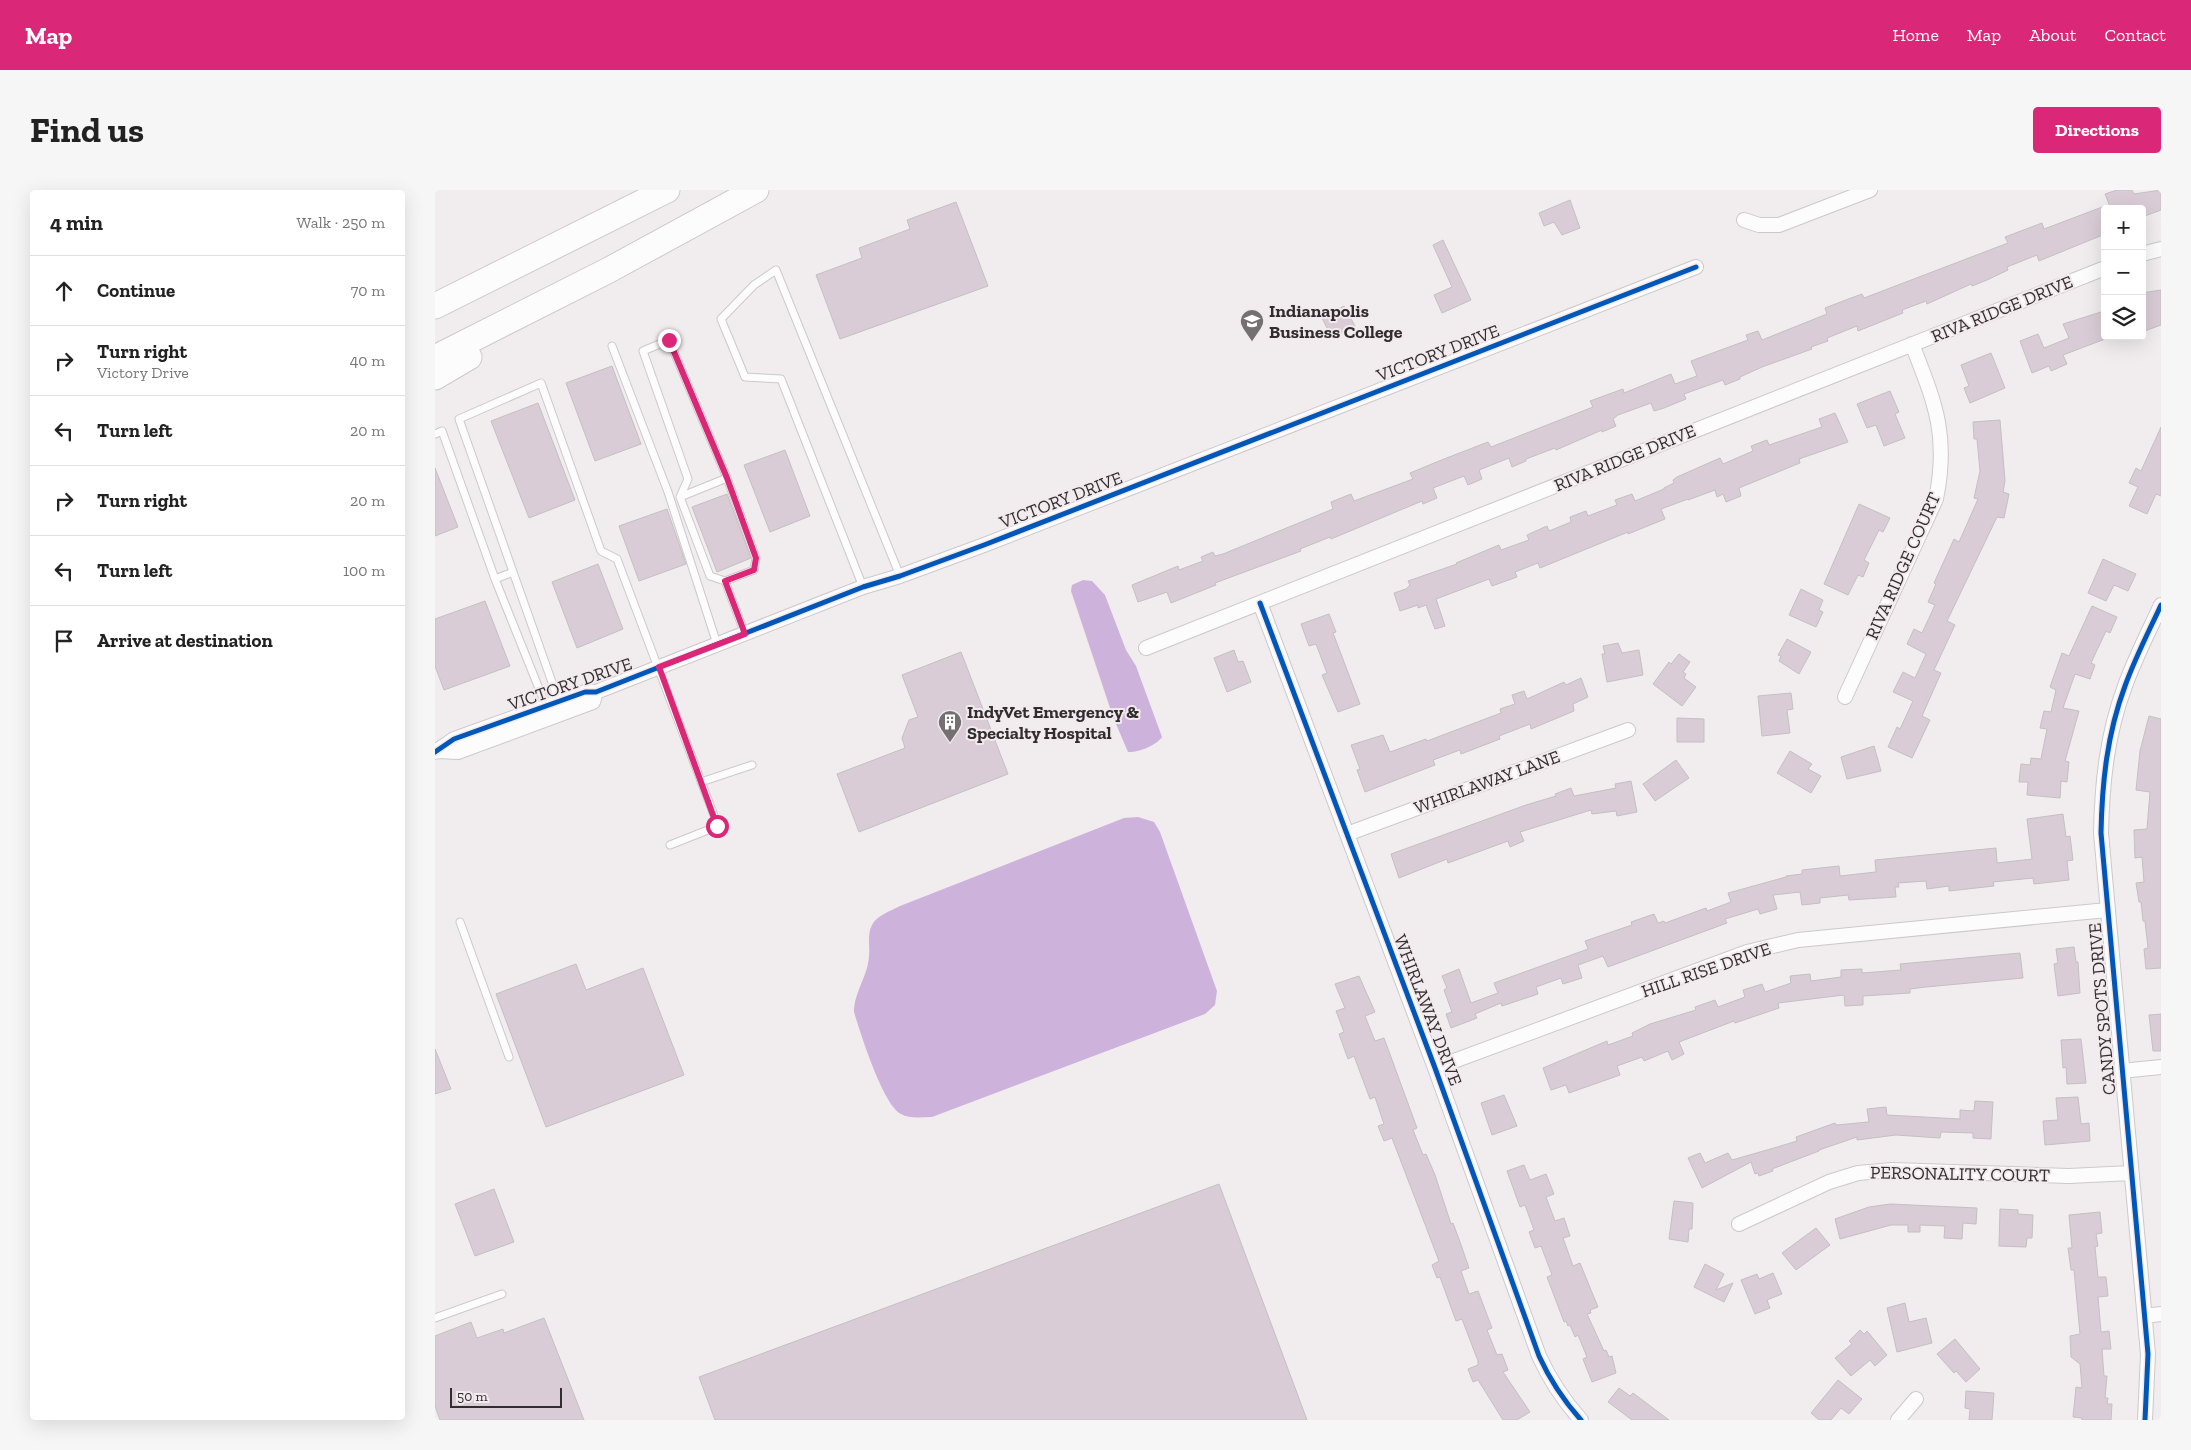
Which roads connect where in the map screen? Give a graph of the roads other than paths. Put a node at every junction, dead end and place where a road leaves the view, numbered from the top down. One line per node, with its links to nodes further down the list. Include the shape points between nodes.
1 (667, 190): 4 (highway)
2 (756, 190): 9 (highway)
3 (1870, 190): 5 (street, via 1779,225 1759,225)
4 (633, 208): 11 (highway); 12 (highway)
5 (1744, 220)
6 (2161, 249): 7 (street)
7 (2146, 253)
8 (1696, 267): 21 (street, VICTORY DRIVE)
9 (609, 270): 15 (highway); 16 (highway)
10 (2101, 270): 13 (street, RIVA RIDGE DRIVE)
11 (435, 292)
12 (435, 306)
13 (1912, 344): 25 (street, RIVA RIDGE DRIVE); 32 (street, RIVA RIDGE COURT, via 1938,416 1942,443 1936,499)
14 (612, 346): 28 (lane, via 668,492)
15 (435, 358)
16 (435, 377)
17 (435, 434): 22 (lane, via 442,432)
18 (727, 478): 19 (lane); 19 (lane, via 669,340 643,351 688,478); 23 (lane, via 756,558 754,570)
19 (680, 497): 23 (lane, via 710,576)
20 (513, 572): 22 (lane); 30 (lane, via 459,419 541,383 601,551 617,559); 33 (lane)
21 (900, 576): 24 (street, VICTORY DRIVE); 24 (lane, via 776,270 754,285 721,319 745,377 781,379)
22 (495, 579): 34 (lane)
23 (725, 581): 27 (lane)
24 (863, 587): 27 (street, VICTORY DRIVE)
25 (1260, 603): 29 (street, RIVA RIDGE DRIVE); 39 (street, WHIRLAWAY DRIVE)
26 (2161, 605): 41 (street, CANDY SPOTS DRIVE, via 2125,685 2105,762 2101,834)
27 (745, 634): 28 (street, VICTORY DRIVE)
28 (717, 644): 30 (street, VICTORY DRIVE)
29 (1145, 648)
30 (659, 667): 31 (street, VICTORY DRIVE); 38 (lane)
31 (596, 692): 33 (street, VICTORY DRIVE, via 585,692); 36 (street, VICTORY DRIVE, via 593,702 559,716 459,752)
32 (1845, 697)
33 (559, 702): 34 (street, VICTORY DRIVE)
34 (545, 706): 36 (street, VICTORY DRIVE, via 454,740)
35 (1628, 730): 39 (street, WHIRLAWAY LANE)
36 (436, 752)
37 (752, 765): 38 (lane)
38 (701, 782): 40 (lane, via 717,826)
39 (1347, 834): 45 (street, WHIRLAWAY DRIVE)
40 (669, 845)
41 (2107, 910): 45 (street, HILL RISE DRIVE, via 1798,940 1755,950); 46 (street, CANDY SPOTS DRIVE)
42 (459, 922): 43 (lane)
43 (509, 1057)
44 (2161, 1067): 46 (street)
45 (1435, 1068): 54 (street, WHIRLAWAY DRIVE, via 1539,1356 1568,1405)
46 (2121, 1071): 47 (street, CANDY SPOTS DRIVE)
47 (2131, 1173): 48 (street, PERSONALITY COURT, via 2069,1176 1892,1170 1858,1173 1829,1182); 51 (street, CANDY SPOTS DRIVE)
48 (1739, 1224)
49 (502, 1294): 52 (lane)
50 (2161, 1314): 51 (street)
51 (2145, 1316): 56 (street, CANDY SPOTS DRIVE, via 2149,1354)
52 (435, 1318)
53 (1916, 1399): 55 (street)
54 (1581, 1420)
55 (1898, 1420)
56 (2145, 1420)

